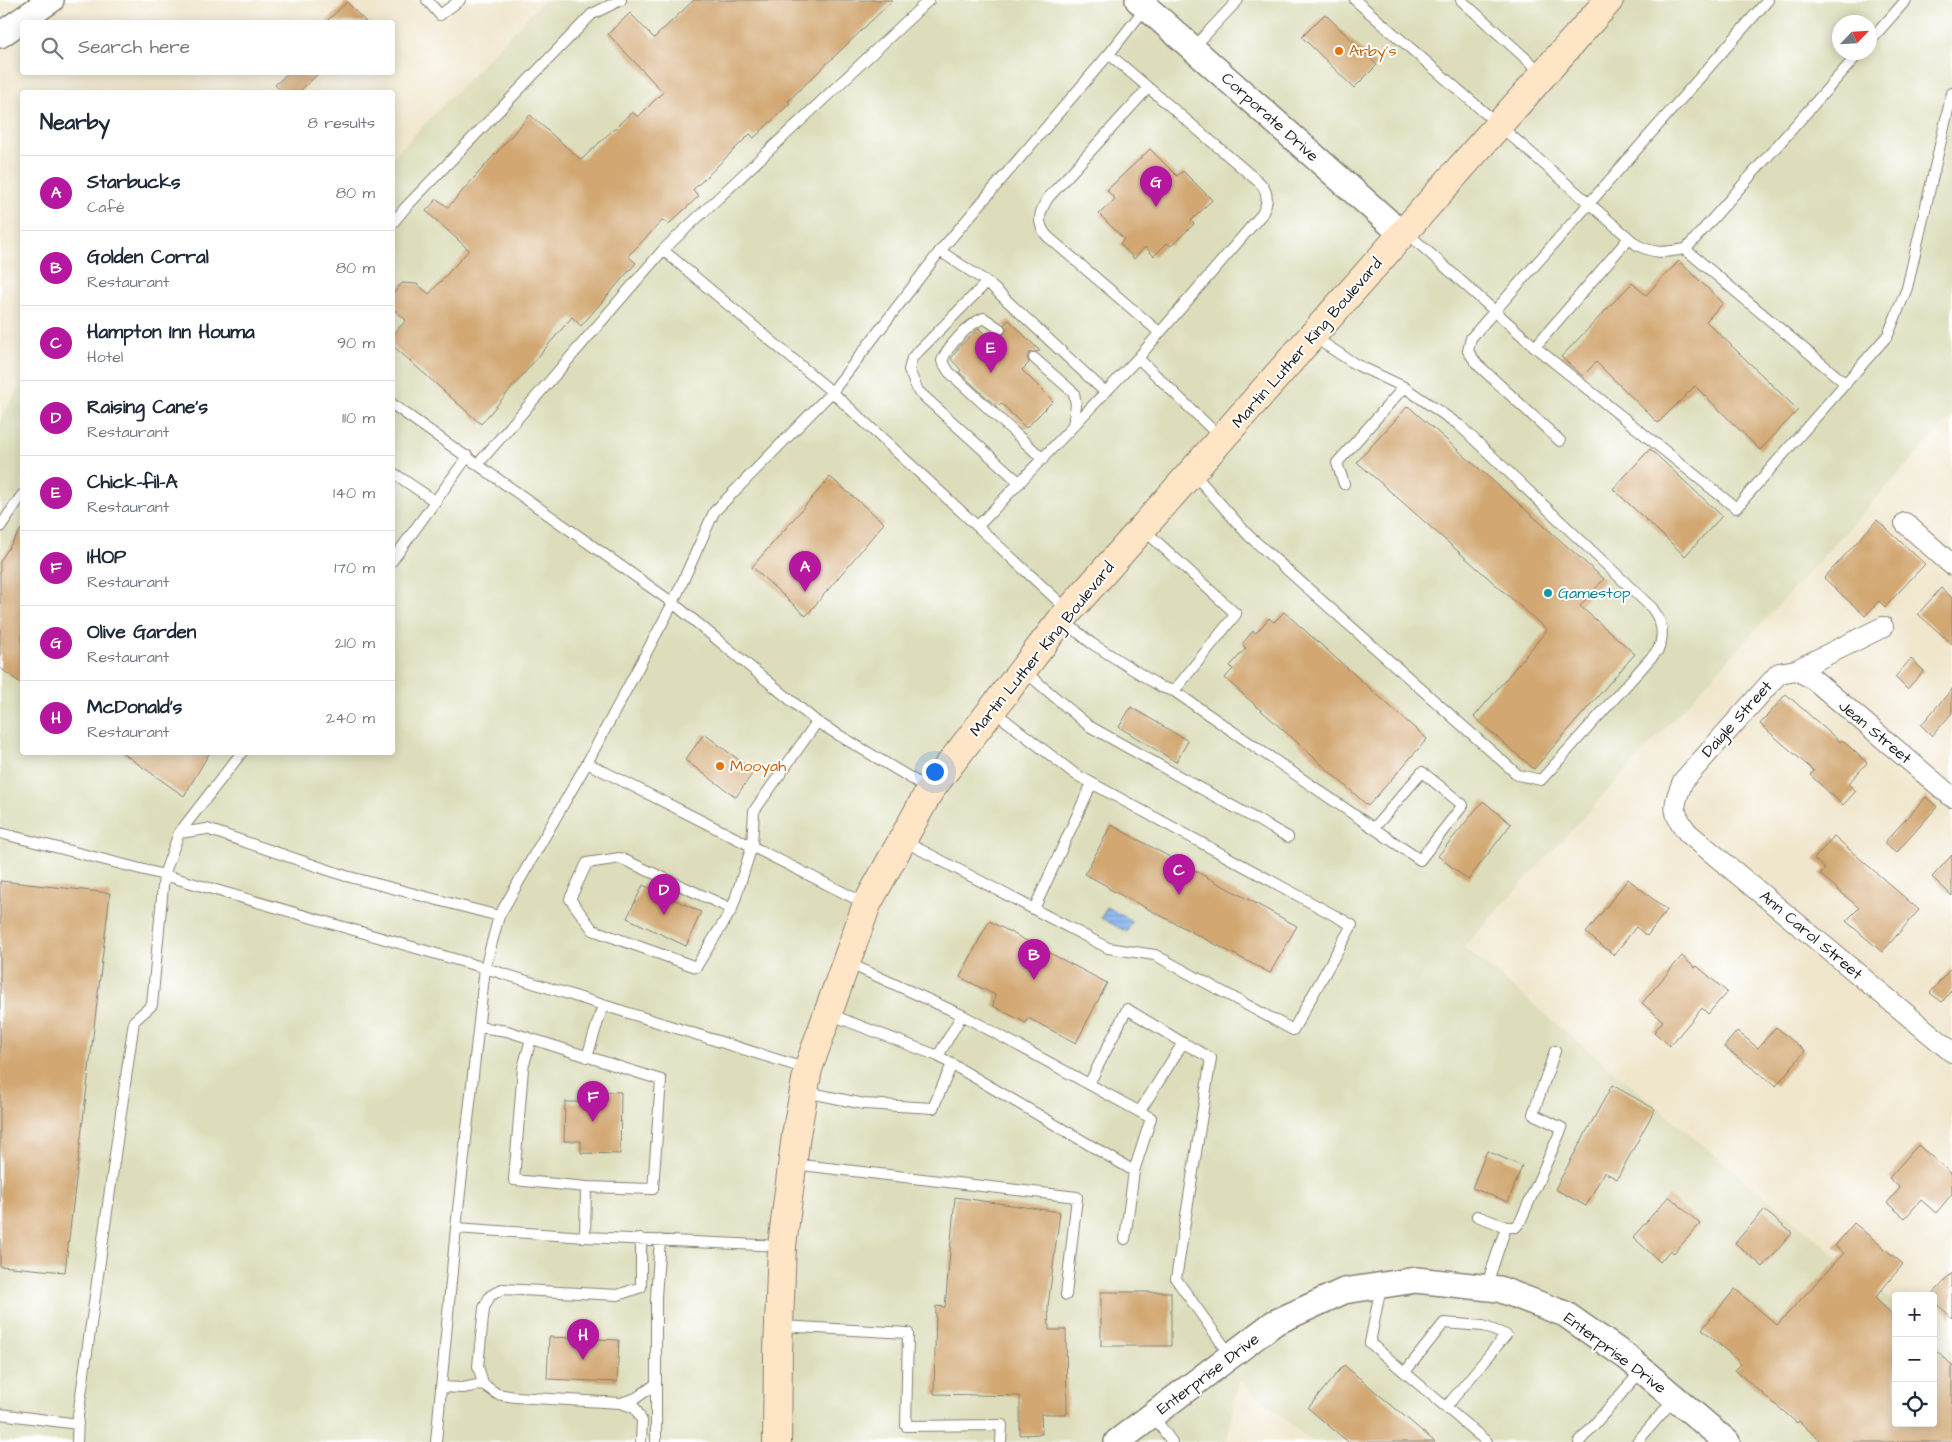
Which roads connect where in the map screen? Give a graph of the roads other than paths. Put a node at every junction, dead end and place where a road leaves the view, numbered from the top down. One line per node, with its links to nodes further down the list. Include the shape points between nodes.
1 (51, 0): 13 (street)
2 (427, 0): 3 (lane, via 440,15)
3 (460, 0)
4 (621, 0): 25 (lane, via 592,14)
5 (929, 0): 29 (lane)
6 (1238, 0): 17 (lane)
7 (1355, 0): 23 (lane)
8 (1461, 0): 20 (lane)
9 (1609, 0): 20 (main road, Martin Luther King Boulevard)
10 (1768, 0): 24 (lane)
11 (1906, 0): 15 (lane)
12 (1142, 4): 17 (street, Corporate Drive); 18 (lane)
13 (22, 20)
14 (20, 21): 16 (street)
15 (1877, 34)
16 (0, 35)
17 (1193, 48): 26 (street, Corporate Drive)
18 (1109, 54): 21 (lane); 30 (lane)
19 (1853, 60): 28 (lane)
20 (1543, 74): 23 (main road, Martin Luther King Boulevard)
21 (1148, 88): 34 (lane, via 1260,183 1267,197 1262,214); 34 (lane, via 1048,198 1039,221 1047,236)
22 (1952, 93): 39 (lane, via 1907,288 1888,335)
23 (1498, 125): 24 (lane); 26 (main road, Martin Luther King Boulevard)
24 (1588, 204): 27 (lane); 32 (lane)
25 (395, 221)
26 (1404, 232): 32 (lane); 35 (main road, Martin Luther King Boulevard)
27 (1629, 238): 28 (lane, via 1648,250 1660,253); 36 (lane)
28 (1685, 249): 39 (lane)
29 (663, 250): 41 (lane); 49 (lane)
30 (940, 251): 31 (lane); 41 (lane)
31 (987, 282): 42 (lane); 52 (lane, via 912,358 908,370 918,391)
32 (1495, 311): 36 (lane); 46 (lane, via 1471,338 1468,351 1476,364)
33 (1000, 329): 48 (lane, via 984,318 976,321 946,351 942,361 949,372)
34 (1159, 332): 38 (lane)
35 (1313, 336): 40 (lane, via 1355,364); 45 (main road, Martin Luther King Boulevard)
36 (1535, 347): 39 (lane, via 1736,508)
37 (1034, 358): 44 (lane, via 1074,393)
38 (1138, 358): 42 (lane); 45 (lane)
39 (1846, 384)
40 (1404, 387): 50 (lane, via 1459,425 1659,617 1663,629 1658,650 1541,780 1518,775 1249,536); 53 (lane, via 1336,463)
41 (832, 392): 57 (lane); 62 (lane, via 714,512)
42 (1105, 392): 44 (lane)
43 (395, 406): 47 (lane)
44 (1073, 426): 48 (lane)
45 (1223, 440): 50 (main road, Martin Luther King Boulevard)
46 (1560, 441)
47 (468, 456): 49 (lane); 55 (lane)
48 (1043, 459): 52 (lane)
49 (478, 464): 62 (lane)
50 (1193, 473): 59 (main road, Martin Luther King Boulevard)
51 (395, 474): 55 (lane)
52 (1020, 483): 57 (lane)
53 (1344, 484)
54 (20, 499): 58 (lane)
55 (436, 502): 60 (lane)
56 (1906, 523): 61 (street)
57 (978, 526): 63 (lane)
58 (0, 527)
59 (1142, 528): 63 (main road, Martin Luther King Boulevard); 67 (lane, via 1236,614)
60 (395, 557)
61 (1952, 565)
62 (673, 602): 69 (lane); 71 (lane)
63 (1066, 615): 65 (main road, Martin Luther King Boulevard); 67 (lane, via 1090,643 1161,687)
64 (1883, 626): 66 (street, Daigle Street)
65 (1022, 670): 68 (main road, Martin Luther King Boulevard); 79 (lane, via 1089,726)
66 (1796, 670): 74 (street, Jean Street, via 1813,679); 75 (street, Daigle Street, via 1779,673 1683,781 1674,803)
67 (1174, 691): 76 (lane)
68 (991, 710): 72 (lane, via 1075,774); 73 (main road, Martin Luther King Boulevard)
69 (817, 722): 73 (lane); 81 (lane, via 754,811)
70 (240, 755): 78 (lane)
71 (587, 763): 81 (lane); 86 (lane)
72 (1092, 783): 85 (lane); 85 (lane, via 1352,924 1294,1030 1155,955 1108,948)
73 (930, 790): 80 (main road, Martin Luther King Boulevard)
74 (1952, 797)
75 (1676, 814): 96 (street, Ann Carol Street, via 1688,833)
76 (1374, 828): 76 (lane, via 1420,860 1463,805 1422,772)
77 (0, 833): 82 (lane)
78 (179, 833): 82 (lane); 86 (lane, via 207,829 346,876)
79 (1288, 837)
80 (902, 840): 83 (main road, Martin Luther King Boulevard); 85 (lane)
81 (752, 846): 83 (lane); 84 (lane)
82 (164, 875): 88 (lane); 129 (lane, via 152,1005 134,1021)
83 (867, 904): 87 (main road, Martin Luther King Boulevard)
84 (732, 909): 84 (lane, via 620,858 587,863 570,899 593,930 696,967)
85 (1034, 909)
86 (498, 916): 88 (lane)
87 (846, 962): 90 (main road, Martin Luther King Boulevard); 91 (lane)
88 (485, 968): 89 (lane); 92 (lane)
89 (603, 1005): 98 (lane); 100 (lane)
90 (828, 1014): 97 (lane); 100 (main road, Martin Luther King Boulevard)
91 (962, 1016): 97 (lane); 101 (lane)
92 (479, 1027): 93 (lane); 108 (lane)
93 (531, 1039): 98 (lane); 105 (lane, via 522,1068 514,1180)
94 (1182, 1043): 101 (lane, via 1127,1009); 102 (lane); 118 (lane, via 1211,1058 1176,1279)
95 (1555, 1051): 107 (lane, via 1533,1114 1562,1128 1520,1222 1516,1227)
96 (1952, 1052)
97 (938, 1056): 99 (lane)
98 (587, 1057): 105 (lane, via 661,1080 653,1189)
99 (952, 1064): 100 (lane, via 932,1108 864,1104); 104 (lane)
100 (806, 1080): 103 (main road, Martin Luther King Boulevard)
101 (1089, 1084): 102 (lane)
102 (1140, 1112): 104 (lane, via 1151,1118)
103 (792, 1164): 113 (main road, Martin Luther King Boulevard); 116 (lane, via 1077,1197)
104 (1134, 1171): 111 (lane)
105 (586, 1187): 109 (lane)
106 (1477, 1216): 107 (lane)
107 (1506, 1227): 115 (lane)
108 (456, 1228): 109 (lane); 123 (lane)
109 (585, 1237): 110 (lane)
110 (641, 1239): 112 (lane); 121 (lane, via 641,1287 631,1292 618,1295 502,1289 490,1296 484,1308 478,1366)
111 (1125, 1239)
112 (660, 1240): 113 (lane); 122 (lane)
113 (782, 1246): 117 (main road, Martin Luther King Boulevard)
114 (1381, 1286): 115 (street, Enterprise Drive, via 1416,1280); 118 (street, Enterprise Drive, via 1344,1291 1274,1323); 120 (lane, via 1370,1342)
115 (1485, 1288): 119 (street, Enterprise Drive, via 1499,1289 1565,1314)
116 (1066, 1295)
117 (779, 1326): 135 (main road, Martin Luther King Boulevard); 136 (lane, via 908,1333 906,1426 1002,1425)
118 (1231, 1356): 128 (street, Enterprise Drive)
119 (1642, 1370): 124 (street, Enterprise Drive); 140 (lane)
120 (1405, 1372): 126 (lane); 126 (lane, via 1444,1323 1483,1326 1506,1335)
121 (483, 1384): 123 (lane, via 463,1388); 125 (lane, via 497,1394)
122 (656, 1384): 125 (lane, via 636,1398); 134 (lane)
123 (441, 1387): 132 (lane)
124 (1675, 1398): 130 (street, Enterprise Drive); 141 (lane)
125 (621, 1403): 133 (lane, via 635,1408 642,1420)
126 (1446, 1407): 139 (lane)
127 (0, 1414): 129 (lane)
128 (1153, 1416): 137 (street, Enterprise Drive); 138 (lane)
129 (78, 1424): 131 (lane)
130 (1718, 1439)
131 (77, 1442)
132 (436, 1442)
133 (641, 1442)
134 (656, 1442)
135 (777, 1442)
136 (1001, 1442)
137 (1117, 1442)
138 (1172, 1442)
139 (1487, 1442)
140 (1579, 1442)
141 (1637, 1442)

